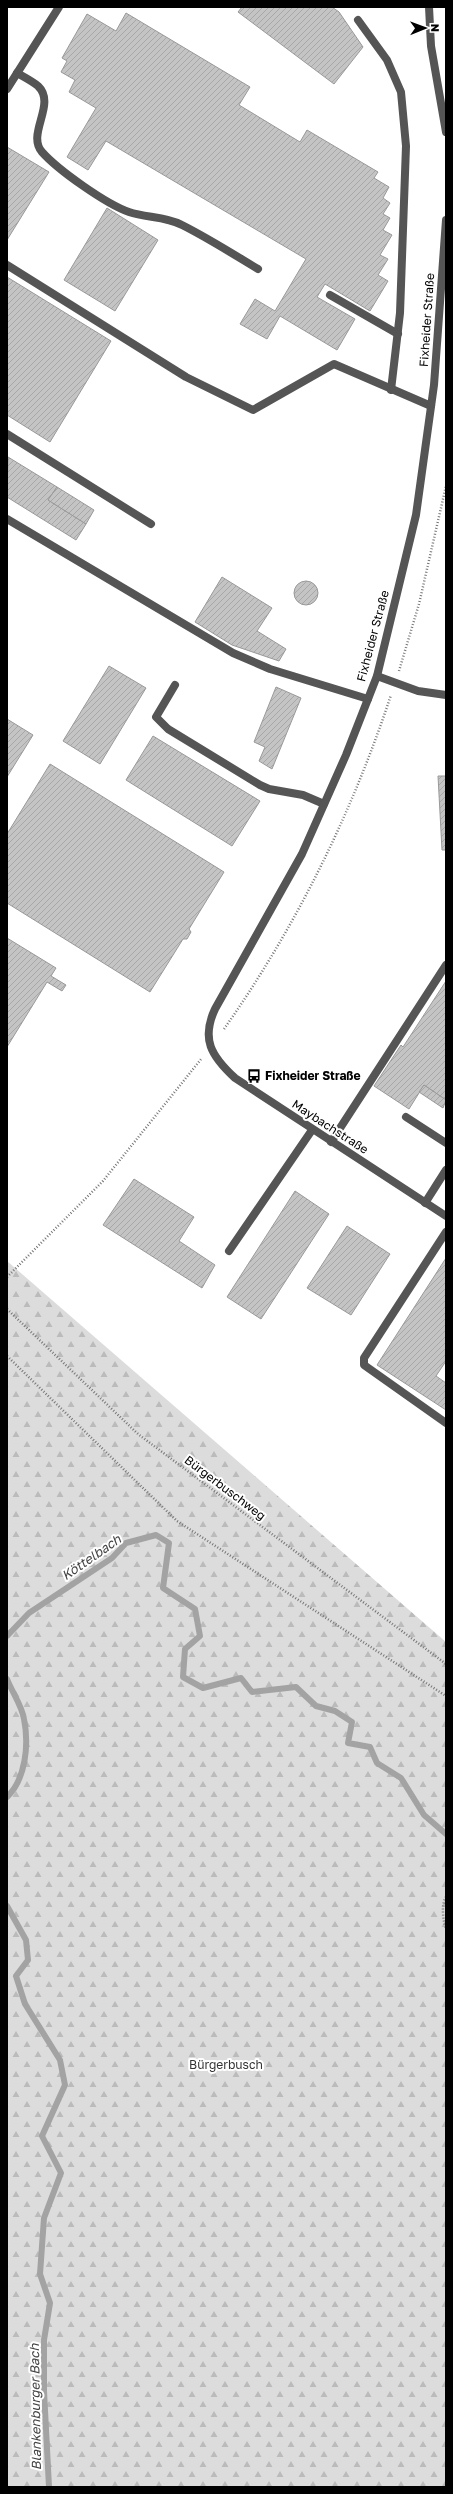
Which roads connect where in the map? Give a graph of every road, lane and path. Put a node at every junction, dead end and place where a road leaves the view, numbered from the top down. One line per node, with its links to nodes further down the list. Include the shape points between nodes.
1 (59, 7): 4 (street)
2 (429, 7): 6 (street, via 431,46)
3 (358, 20): 11 (street, via 387,60 401,92 406,146)
4 (17, 73): 5 (street); 9 (street, via 39,87 43,98 43,115 36,142 41,151 55,164 82,185 127,212 161,217 181,224)
5 (7, 89)
6 (446, 132)
7 (446, 220): 13 (street, Fixheider Straße)
8 (7, 266): 12 (street, via 186,377 253,410 334,364)
9 (258, 269)
10 (330, 295): 11 (street)
11 (398, 334): 12 (street)
12 (391, 390): 13 (street)
13 (431, 406): 18 (street, Fixheider Straße, via 416,515)
14 (7, 434): 17 (street)
15 (446, 486): 20 (path, via 419,604)
16 (7, 519): 22 (street, via 233,653 270,669)
17 (150, 524)
18 (377, 676): 20 (street); 22 (street, Fixheider Straße)
19 (175, 684): 23 (street, via 156,717 168,729 260,785 303,795)
20 (395, 684): 21 (street); 25 (path, via 380,729 310,889 256,983)
21 (446, 695)
22 (368, 699): 23 (street, Fixheider Straße)
23 (324, 804): 25 (street, Fixheider Straße, via 302,854 212,1014 207,1029)
24 (446, 965): 28 (street)
25 (211, 1047): 27 (street, Maybachstraße, via 219,1064 235,1078); 35 (path, via 103,1181)
26 (406, 1117): 29 (street)
27 (312, 1130): 28 (street, Maybachstraße); 34 (street)
28 (331, 1142): 31 (street, Maybachstraße)
29 (446, 1143)
30 (446, 1170): 31 (street)
31 (425, 1203): 32 (street, Maybachstraße)
32 (446, 1216)
33 (446, 1232): 38 (street, via 364,1358 364,1365)
34 (229, 1250)
35 (7, 1277)
36 (7, 1309): 39 (path, Bürgerbuschweg, via 138,1434)
37 (7, 1356): 40 (path, via 177,1521)
38 (446, 1423)
39 (446, 1664)
40 (446, 1696)
41 (446, 1897): 42 (path, via 443,1901)
42 (446, 1929)

